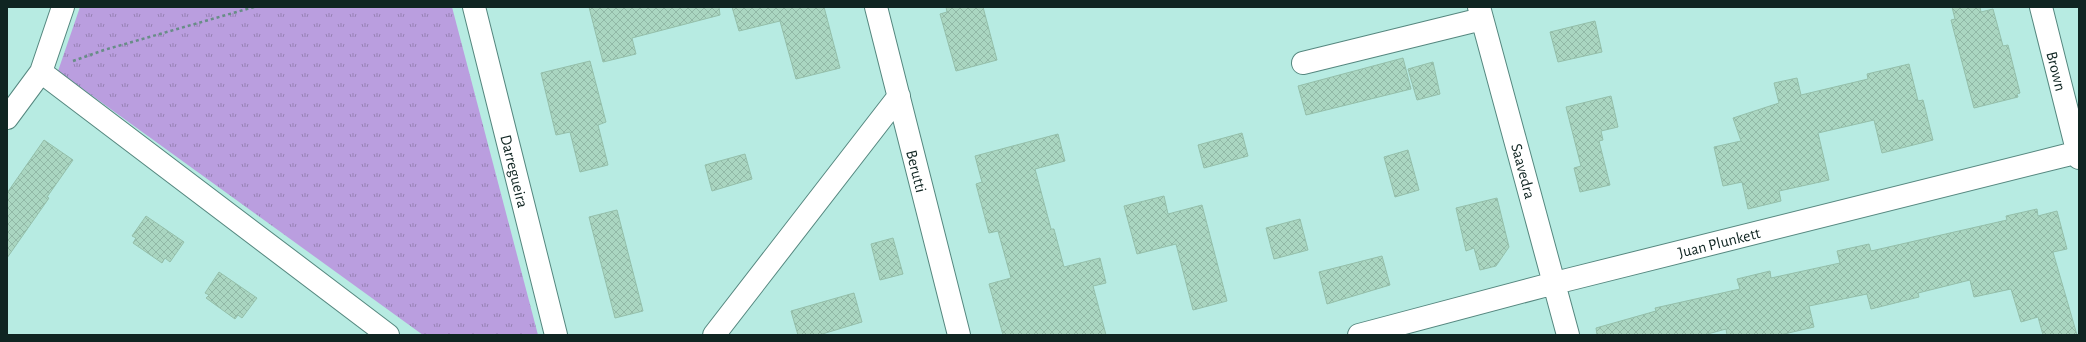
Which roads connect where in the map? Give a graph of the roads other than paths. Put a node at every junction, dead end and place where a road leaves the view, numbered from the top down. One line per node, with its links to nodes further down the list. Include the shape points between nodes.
1 (64, 7): 7 (street)
2 (474, 7): 13 (street, Darregueira)
3 (876, 7): 8 (street, Berutti)
4 (2041, 7): 10 (street, Brown)
5 (1480, 13): 6 (street); 11 (street, Saavedra)
6 (1303, 63)
7 (41, 72): 9 (street); 12 (street)
8 (898, 96): 14 (street); 15 (street, Berutti)
9 (9, 113)
10 (2078, 154): 11 (street, Juan Plunkett)
11 (1555, 283): 16 (street, Juan Plunkett); 17 (street, Saavedra)
12 (388, 335)
13 (556, 335)
14 (714, 335)
15 (959, 335)
16 (1359, 335)
17 (1568, 335)

